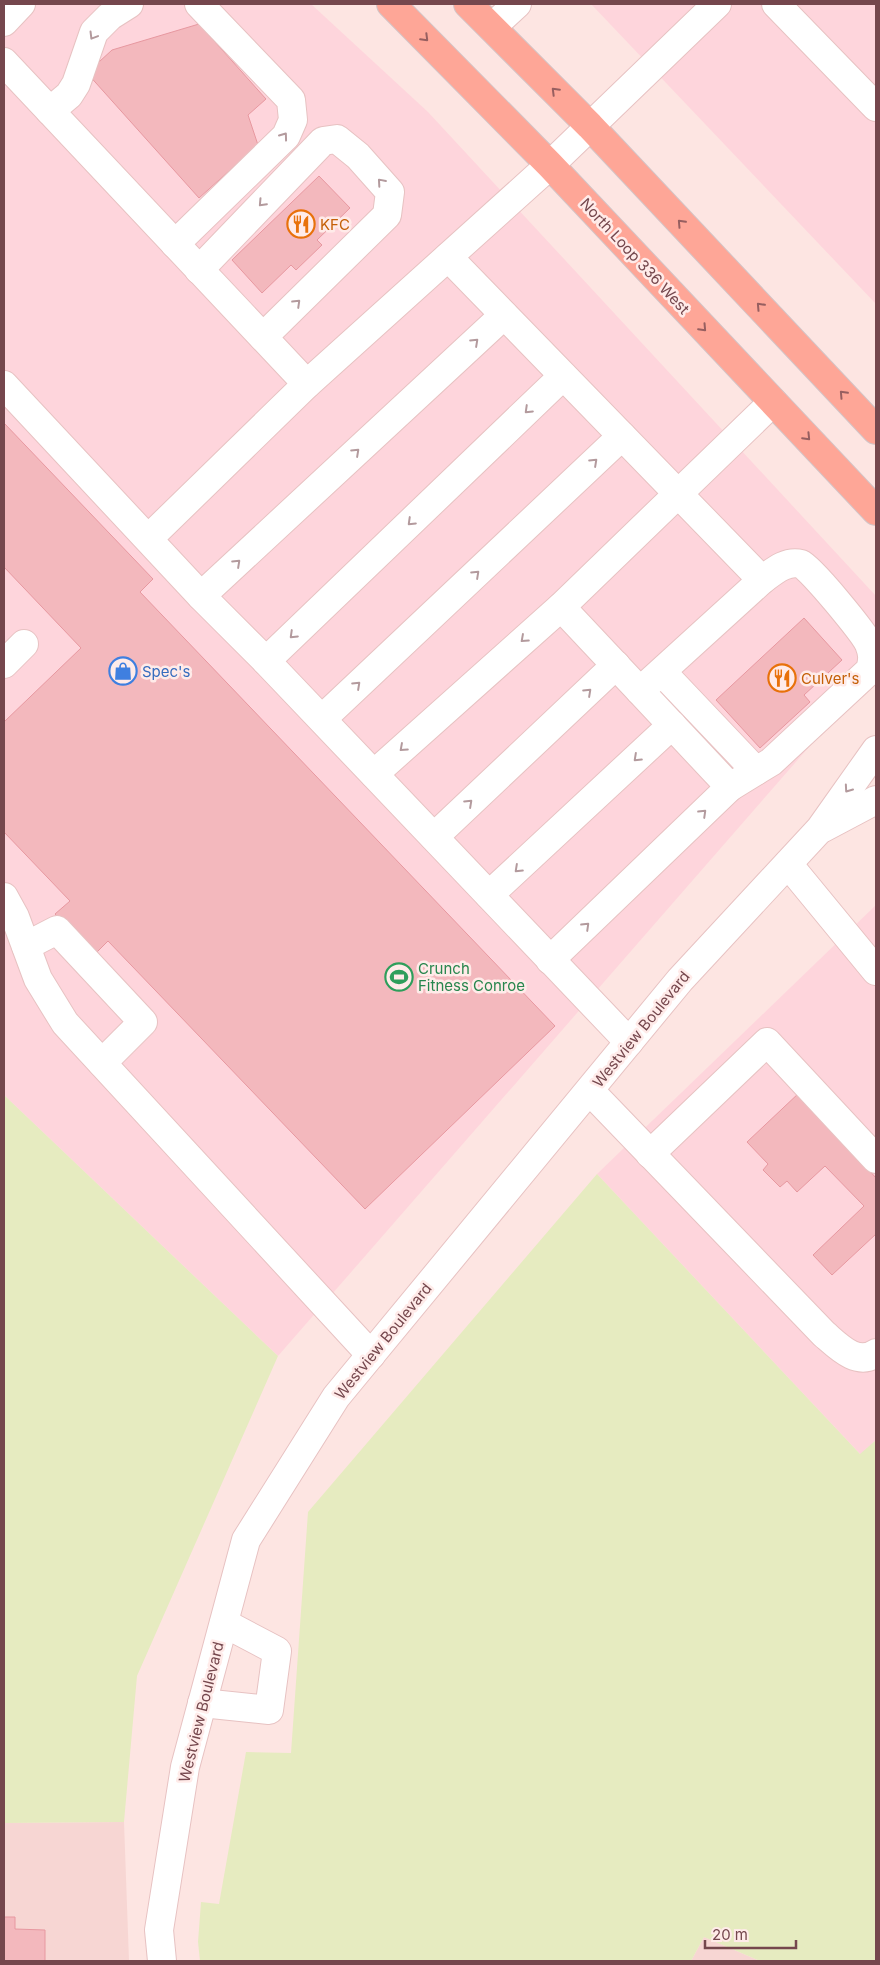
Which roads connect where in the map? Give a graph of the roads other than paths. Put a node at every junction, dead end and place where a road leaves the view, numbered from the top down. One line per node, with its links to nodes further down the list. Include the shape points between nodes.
1 (21, 4): 9 (street)
2 (129, 4): 13 (street, one-way to 13, via 94,32 76,84 69,95)
3 (199, 4): 16 (street, one-way to 3, via 286,136 293,120 291,100)
4 (391, 4): 15 (main road, North Loop 336 West, one-way to 15)
5 (468, 4): 10 (main road)
6 (517, 4): 10 (street)
7 (716, 4): 14 (street)
8 (776, 4): 12 (street)
9 (4, 22)
10 (492, 27): 14 (main road, one-way to 10)
11 (4, 62): 13 (street)
12 (876, 107)
13 (50, 111): 16 (street)
14 (590, 126): 15 (street); 25 (main road, one-way to 14)
15 (550, 165): 17 (street); 24 (main road, North Loop 336 West, one-way to 24)
16 (175, 244): 18 (street)
17 (448, 257): 19 (street); 23 (street)
18 (199, 270): 20 (street); 20 (street, one-way to 18, via 387,215 390,192 358,156 337,139 323,141)
19 (504, 315): 21 (street); 31 (street, one-way to 19)
20 (263, 337): 23 (street)
21 (563, 376): 26 (street); 34 (street, one-way to 34)
22 (4, 384): 29 (street)
23 (307, 384): 29 (street)
24 (773, 402): 27 (street); 28 (main road, North Loop 336 West, one-way to 28)
25 (876, 430)
26 (622, 436): 27 (street); 39 (street, one-way to 26)
27 (679, 495): 30 (street); 32 (street)
28 (876, 511)
29 (149, 538): 31 (street)
30 (762, 580): 37 (street); 42 (street, via 786,564 801,564 814,574 868,642 874,658 870,670 771,762)
31 (201, 596): 34 (street)
32 (561, 607): 36 (street); 43 (street, one-way to 43)
33 (24, 644): 35 (street)
34 (266, 661): 39 (street)
35 (4, 664)
36 (616, 665): 38 (street); 47 (street, one-way to 36)
37 (662, 672): 38 (street); 42 (street)
38 (640, 691): 40 (street)
39 (322, 719): 43 (street)
40 (672, 725): 44 (street); 50 (street, one-way to 50)
41 (876, 750): 46 (street, Westview Boulevard, one-way to 46)
42 (756, 772): 44 (street)
43 (374, 774): 47 (street)
44 (730, 787): 52 (street, one-way to 44)
45 (876, 800): 46 (street, Westview Boulevard)
46 (820, 830): 48 (street, Westview Boulevard)
47 (434, 837): 50 (street)
48 (788, 864): 53 (street); 54 (street, Westview Boulevard, via 680,980)
49 (4, 896): 51 (street)
50 (489, 896): 52 (street)
51 (26, 946): 55 (street, via 38,979 65,1023); 55 (street, via 57,930 143,1022)
52 (550, 960): 54 (street)
53 (876, 971)
54 (629, 1042): 56 (street, Westview Boulevard)
55 (102, 1063): 60 (street)
56 (590, 1091): 57 (street); 60 (street, Westview Boulevard)
57 (650, 1154): 58 (street, via 767,1042); 59 (street, via 824,1334 848,1354 857,1357)
58 (876, 1159)
59 (876, 1353)
60 (371, 1355): 61 (street, Westview Boulevard, via 336,1397 246,1540)
61 (224, 1623): 62 (street, Westview Boulevard); 62 (street, via 277,1651 269,1710)
62 (202, 1703): 63 (street, Westview Boulevard, via 185,1767)
63 (155, 1957)

